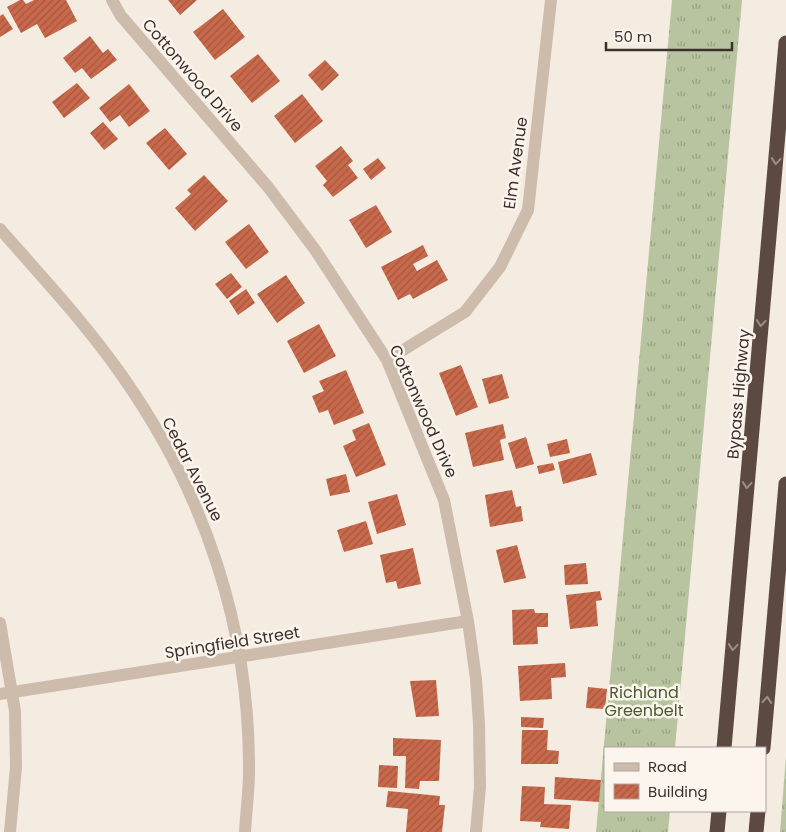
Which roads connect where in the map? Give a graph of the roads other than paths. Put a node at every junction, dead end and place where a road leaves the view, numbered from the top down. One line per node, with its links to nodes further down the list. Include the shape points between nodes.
1 (112, 0): 5 (street, Cottonwood Drive, via 121,16 268,187 316,251)
2 (551, 0): 5 (street, Elm Avenue, via 528,210 500,268 465,312)
3 (786, 43): 11 (highway, Bypass Highway, one-way to 11)
4 (0, 229): 9 (street, Cedar Avenue, via 123,377 169,451 200,513 224,579)
5 (387, 360): 7 (street, Cottonwood Drive, via 444,500)
6 (786, 484): 12 (highway, one-way to 6)
7 (468, 620): 9 (street, Springfield Street); 17 (street, Cottonwood Drive, via 479,724 480,787)
8 (0, 623): 10 (street)
9 (239, 658): 10 (street, Springfield Street); 16 (street, Cedar Avenue, via 249,763)
10 (6, 694): 15 (street, via 15,711 16,767)
11 (724, 747)
12 (763, 747)
13 (718, 812): 18 (highway)
14 (758, 812): 19 (highway)
15 (10, 832)
16 (245, 832)
17 (476, 832)
18 (717, 832)
19 (756, 832)

